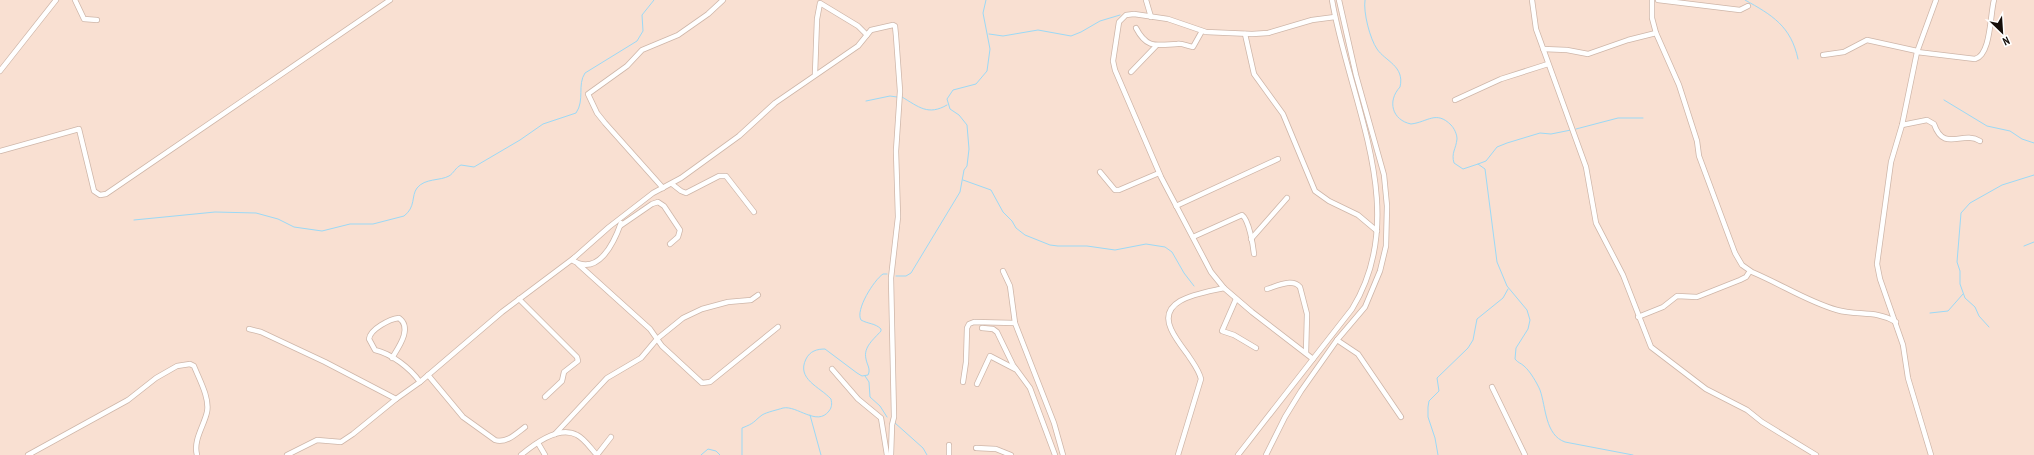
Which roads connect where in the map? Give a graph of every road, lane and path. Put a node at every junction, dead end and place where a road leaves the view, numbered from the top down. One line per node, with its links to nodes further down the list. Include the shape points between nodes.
1 (56, 0): 27 (street)
2 (75, 0): 16 (street, via 84,19)
3 (390, 0): 33 (street, via 106,194 100,195 94,191 79,130)
4 (723, 0): 38 (street, via 678,35 642,50 627,66 588,94 597,113)
5 (1146, 0): 14 (street)
6 (1332, 0): 15 (street)
7 (1339, 0): 65 (street, via 1356,75 1382,167 1387,231 1383,260 1368,300)
8 (1532, 0): 23 (street, via 1534,24)
9 (1652, 0): 19 (street, via 1652,18)
10 (1658, 0): 13 (street, via 1736,9)
11 (1936, 0): 24 (street)
12 (1994, 0): 24 (street, via 1985,51 1980,58)
13 (1748, 6)
14 (1151, 17): 18 (street, via 1168,19); 36 (street, via 1130,14 1120,19 1113,61)
15 (1335, 17): 20 (street, via 1305,21 1268,33); 44 (street, via 1371,156 1377,193)
16 (97, 20)
17 (1136, 28): 22 (street, via 1143,40)
18 (1202, 31): 20 (street); 22 (street, via 1193,46)
19 (1656, 33): 23 (street, via 1588,54); 52 (street, via 1680,89 1697,141 1699,156 1735,253 1742,265)
20 (1245, 34): 44 (street, via 1254,74 1283,114 1315,191 1358,215)
21 (867, 35): 29 (street, via 858,46 836,63); 29 (street, via 829,6 820,3); 93 (street, via 875,29 895,26 900,104 896,151 898,217 891,278 894,417)
22 (1156, 46): 28 (street)
23 (1543, 49): 26 (street)
24 (1917, 52): 25 (street, via 1867,40 1844,52); 31 (street)
25 (1823, 55)
26 (1548, 64): 30 (street, via 1501,79); 58 (street, via 1586,167 1596,223 1623,275)
27 (0, 71)
28 (1131, 72)
29 (815, 74): 37 (street, via 768,108 739,136)
30 (1455, 100)
31 (1902, 125): 32 (street, via 1927,120 1934,124 1938,134 1944,139 1970,138); 59 (street, via 1891,162 1878,264 1880,279)
32 (1980, 141)
33 (0, 151)
34 (1278, 159): 40 (street)
35 (1100, 172): 36 (street, via 1115,190)
36 (1159, 173): 40 (street)
37 (672, 184): 38 (street); 41 (street, via 681,191 688,192 719,176 726,176)
38 (663, 188): 42 (street)
39 (1287, 198): 46 (street)
40 (1176, 206): 45 (street)
41 (754, 212)
42 (624, 216): 43 (street); 49 (street)
43 (620, 226): 47 (street, via 658,202 664,206 680,230 678,237); 50 (street, via 611,247 599,260 588,265)
44 (1377, 231): 69 (street, via 1369,272 1359,296 1348,315)
45 (1192, 237): 46 (street, via 1240,215 1245,217); 53 (street, via 1211,272)
46 (1251, 239): 48 (street)
47 (670, 244)
48 (1254, 254)
49 (574, 258): 50 (street, via 572,260); 56 (street)
50 (578, 264): 64 (street, via 650,329)
51 (1003, 270): 60 (street, via 1010,286)
52 (1750, 271): 58 (street, via 1740,280 1697,297 1677,296 1666,306); 59 (street, via 1834,309 1883,315)
53 (1224, 288): 57 (street); 98 (street, via 1180,300 1168,315 1171,330 1201,379)
54 (1267, 289): 67 (street, via 1291,282 1300,286 1307,314)
55 (758, 295): 64 (street, via 746,301 728,302 687,316)
56 (519, 299): 72 (street); 77 (street, via 578,361 564,372 562,381)
57 (1236, 299): 66 (street, via 1222,331); 67 (street)
58 (1638, 317): 102 (street, via 1649,344 1656,352 1706,389 1747,410)
59 (1896, 322): 103 (street, via 1903,345 1908,378)
60 (1016, 323): 74 (street, via 969,324); 97 (street, via 1054,423)
61 (778, 327): 64 (street, via 705,384 695,378)
62 (982, 328): 71 (street, via 996,330)
63 (250, 329): 78 (street, via 324,362)
64 (656, 339): 81 (street, via 641,358 607,378)
65 (1338, 340): 79 (street, via 1358,354); 100 (street, via 1301,391)
66 (1256, 348)
67 (1306, 353): 69 (street)
68 (392, 358): 68 (street, via 405,332 399,318 390,320 369,335 375,350); 73 (street, via 414,372)
69 (1313, 360): 99 (street)
70 (832, 369): 92 (street, via 858,399 881,418)
71 (1015, 369): 75 (street, via 990,356); 96 (street, via 1031,392)
72 (428, 374): 73 (street); 80 (street, via 463,417 495,440 507,440)
73 (420, 382): 78 (street)
74 (963, 382)
75 (977, 384)
76 (1492, 388): 101 (street)
77 (545, 398)
78 (396, 399): 88 (street, via 341,442 317,440)
79 (1401, 417)
80 (525, 427)
81 (555, 434): 83 (street); 91 (street, via 577,435)
82 (611, 437): 91 (street)
83 (538, 443): 89 (street); 90 (street)
84 (949, 445): 94 (street)
85 (976, 448): 95 (street, via 996,449)
86 (28, 455): 87 (street, via 128,400 156,378 177,366 190,364 194,366 207,405 198,438)
87 (197, 455)
88 (287, 455)
89 (521, 455)
90 (545, 455)
91 (597, 455)
92 (887, 455)
93 (891, 455)
94 (949, 455)
95 (1011, 455)
96 (1055, 455)
97 (1063, 455)
98 (1178, 455)
99 (1238, 455)
100 (1266, 455)
101 (1525, 455)
102 (1816, 455)
103 (1931, 455)

